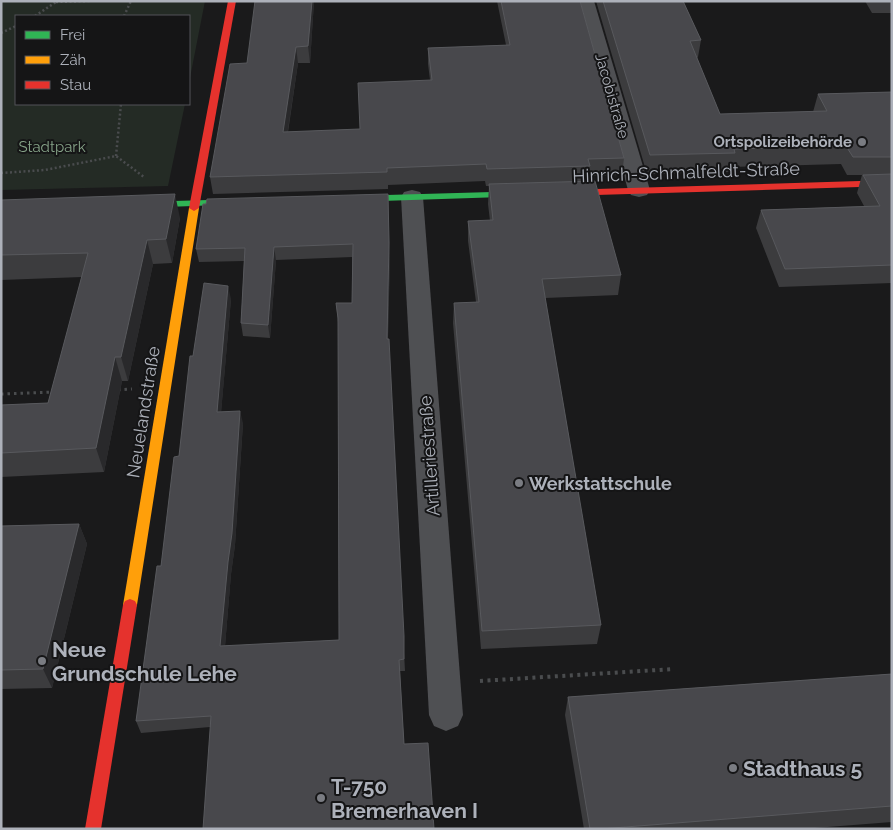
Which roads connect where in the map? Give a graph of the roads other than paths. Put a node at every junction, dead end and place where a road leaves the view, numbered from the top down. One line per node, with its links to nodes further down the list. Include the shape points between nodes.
1 (232, 1): 8 (street, Neuelandstraße)
2 (585, 1): 4 (street, Jacobistraße)
3 (892, 183): 4 (street, Hinrich-Schmalfeldt-Straße)
4 (638, 190): 5 (street, Hinrich-Schmalfeldt-Straße)
5 (412, 197): 6 (street, Hinrich-Schmalfeldt-Straße); 10 (street, Artilleriestraße)
6 (344, 199)
7 (256, 202): 8 (street)
8 (195, 204): 9 (street); 11 (street, Neuelandstraße)
9 (126, 205)
10 (446, 715)
11 (93, 829)

